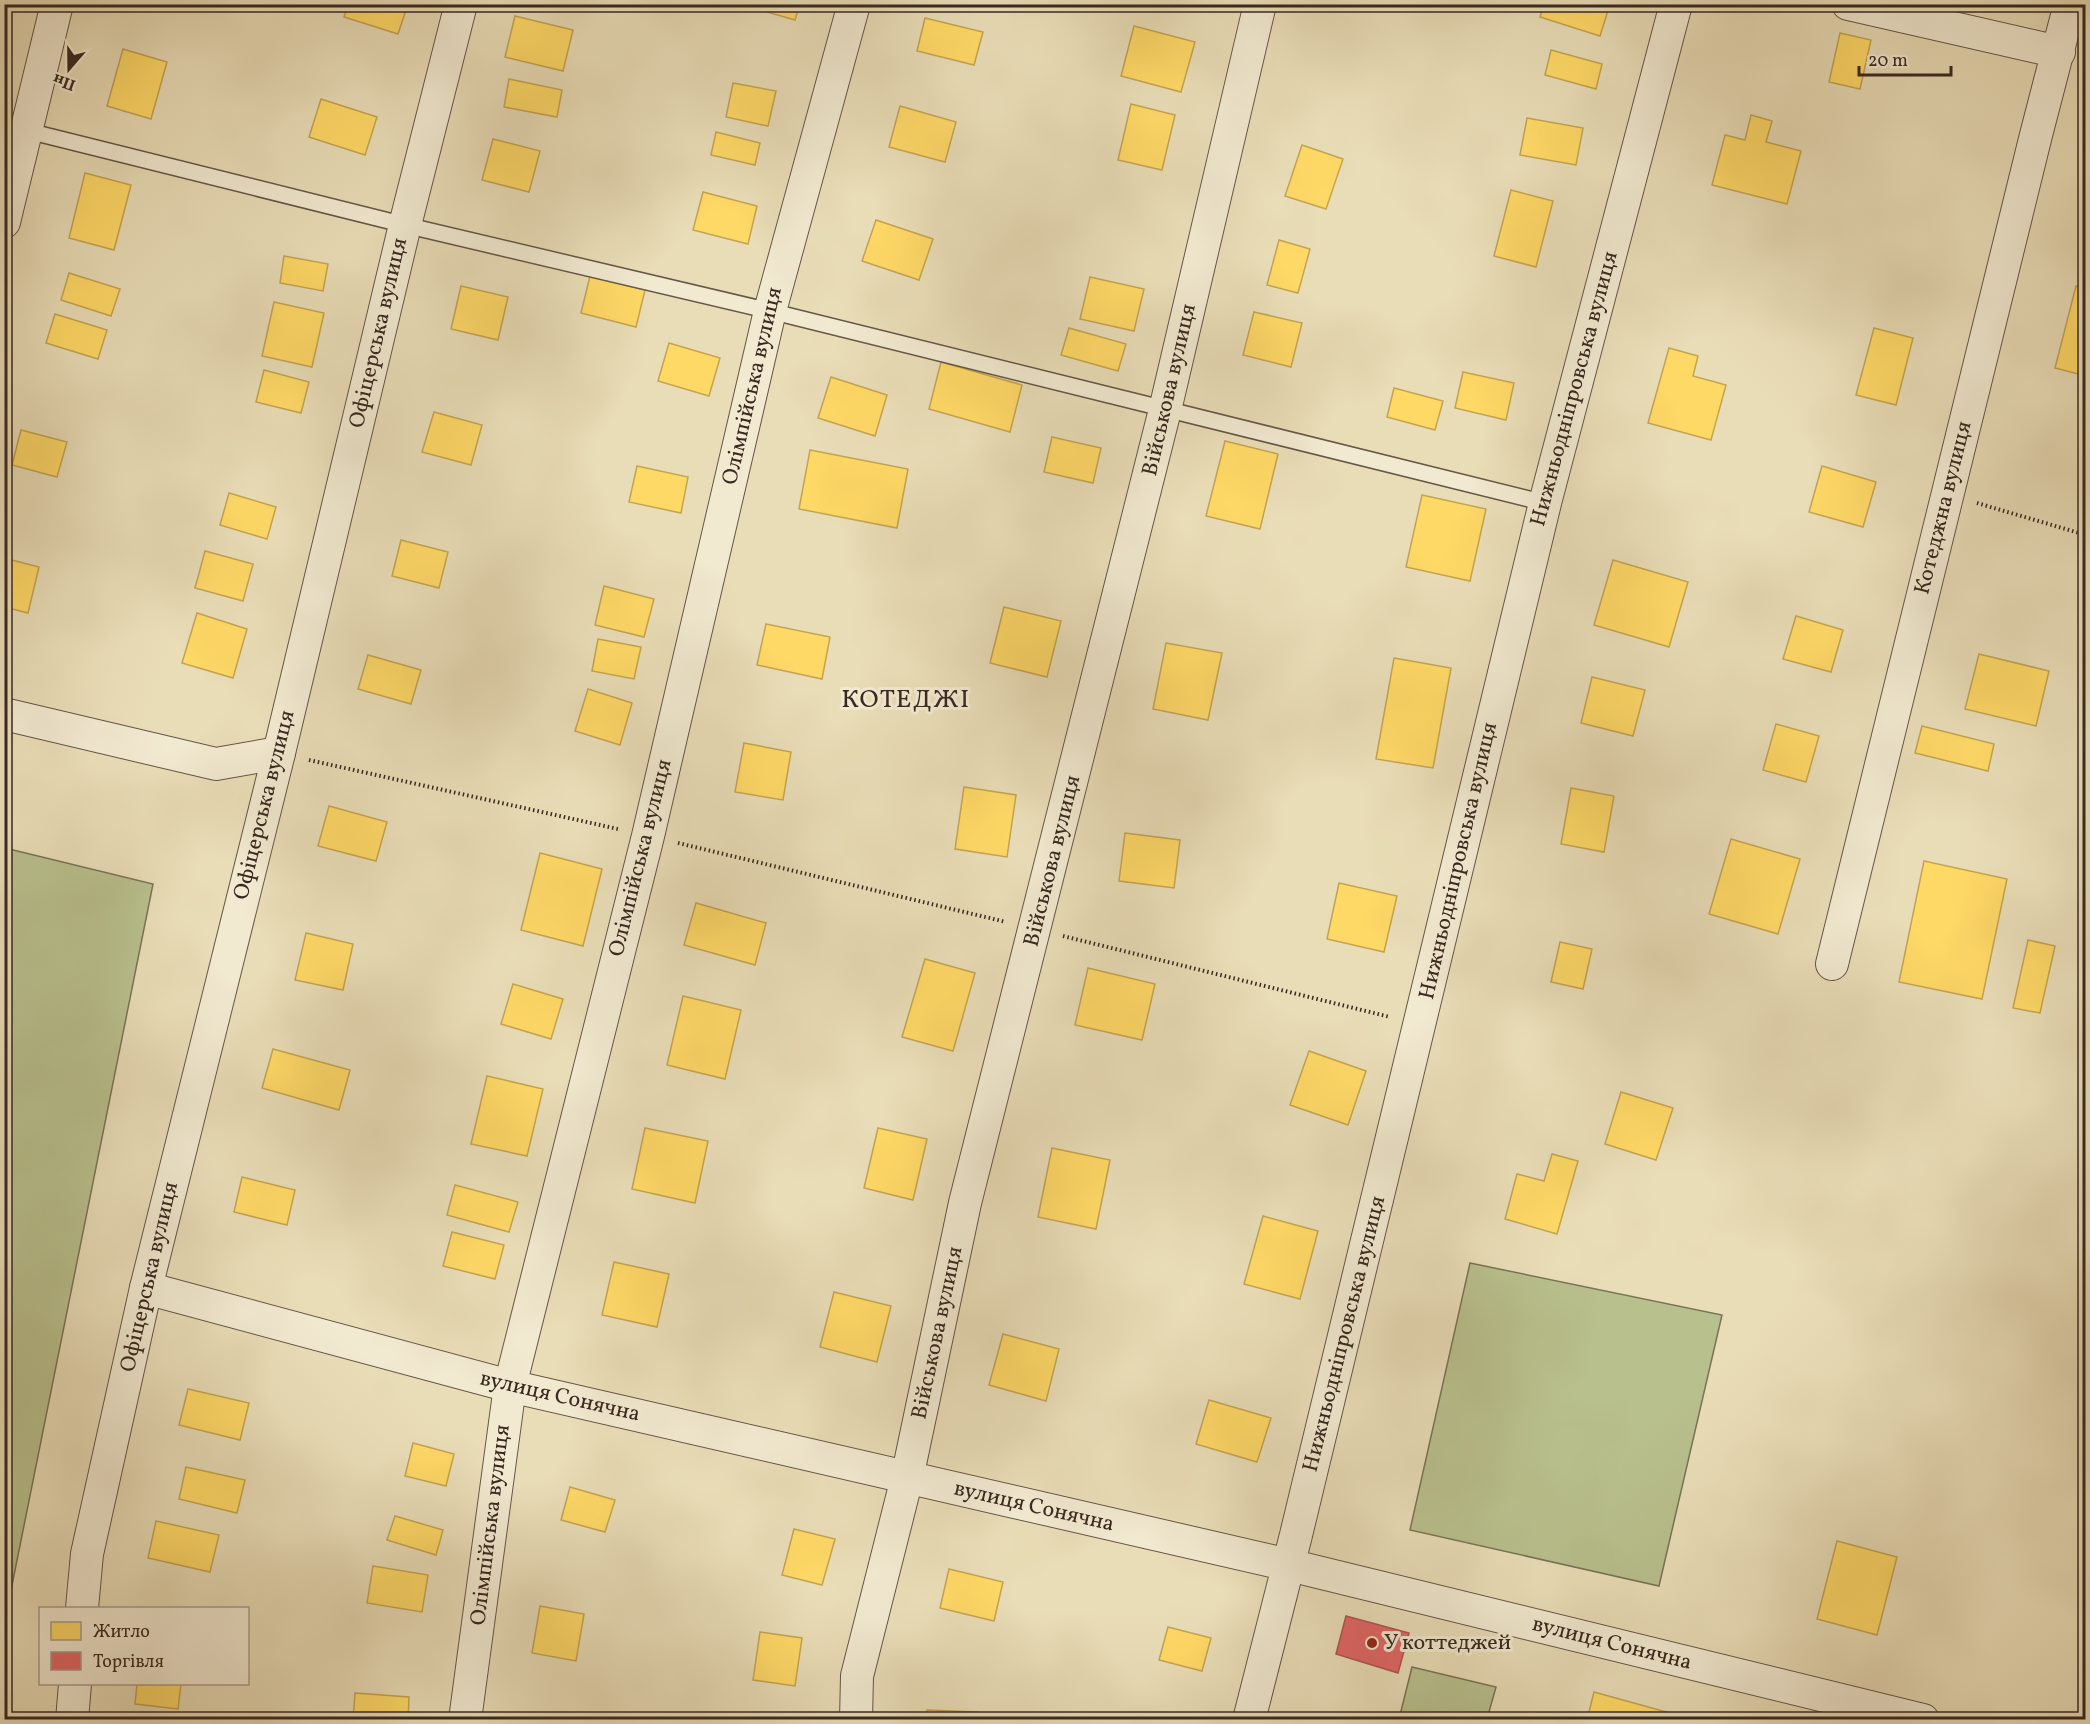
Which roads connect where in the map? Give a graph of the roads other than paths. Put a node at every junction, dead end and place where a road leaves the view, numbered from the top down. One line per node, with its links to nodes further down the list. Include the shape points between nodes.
1 (57, 4): 9 (street)
2 (461, 4): 11 (street, Офіцерська вулиця)
3 (854, 4): 12 (street, Олімпійська вулиця)
4 (1260, 4): 13 (street, Військова вулиця)
5 (1676, 4): 14 (street, Нижньодніпровська вулиця)
6 (1848, 4): 8 (street)
7 (2070, 4): 8 (street, Котеджна вулиця)
8 (2059, 52): 17 (street, Котеджна вулиця)
9 (28, 130): 10 (street); 11 (lane)
10 (4, 222)
11 (405, 225): 12 (lane); 16 (street, Офіцерська вулиця)
12 (770, 311): 13 (lane); 19 (street, Олімпійська вулиця, via 648,836)
13 (1166, 410): 14 (lane); 20 (street, Військова вулиця, via 966,1203)
14 (1545, 503): 21 (street, Нижньодніпровська вулиця)
15 (4, 714): 16 (street, via 216,764)
16 (279, 753): 18 (street, Офіцерська вулиця)
17 (1832, 964)
18 (146, 1288): 19 (street, вулиця Сонячна); 22 (street, Офіцерська вулиця, via 87,1554)
19 (510, 1386): 20 (street, вулиця Сонячна); 26 (street, Олімпійська вулиця)
20 (906, 1478): 21 (street, вулиця Сонячна); 27 (street, Військова вулиця, via 857,1676)
21 (1289, 1565): 24 (street, вулиця Сонячна); 28 (street, Нижньодніпровська вулиця)
22 (82, 1607)
23 (75, 1685): 25 (street)
24 (1839, 1710): 29 (street, вулиця Сонячна)
25 (72, 1719)
26 (465, 1719)
27 (856, 1719)
28 (1249, 1719)
29 (1923, 1719)

